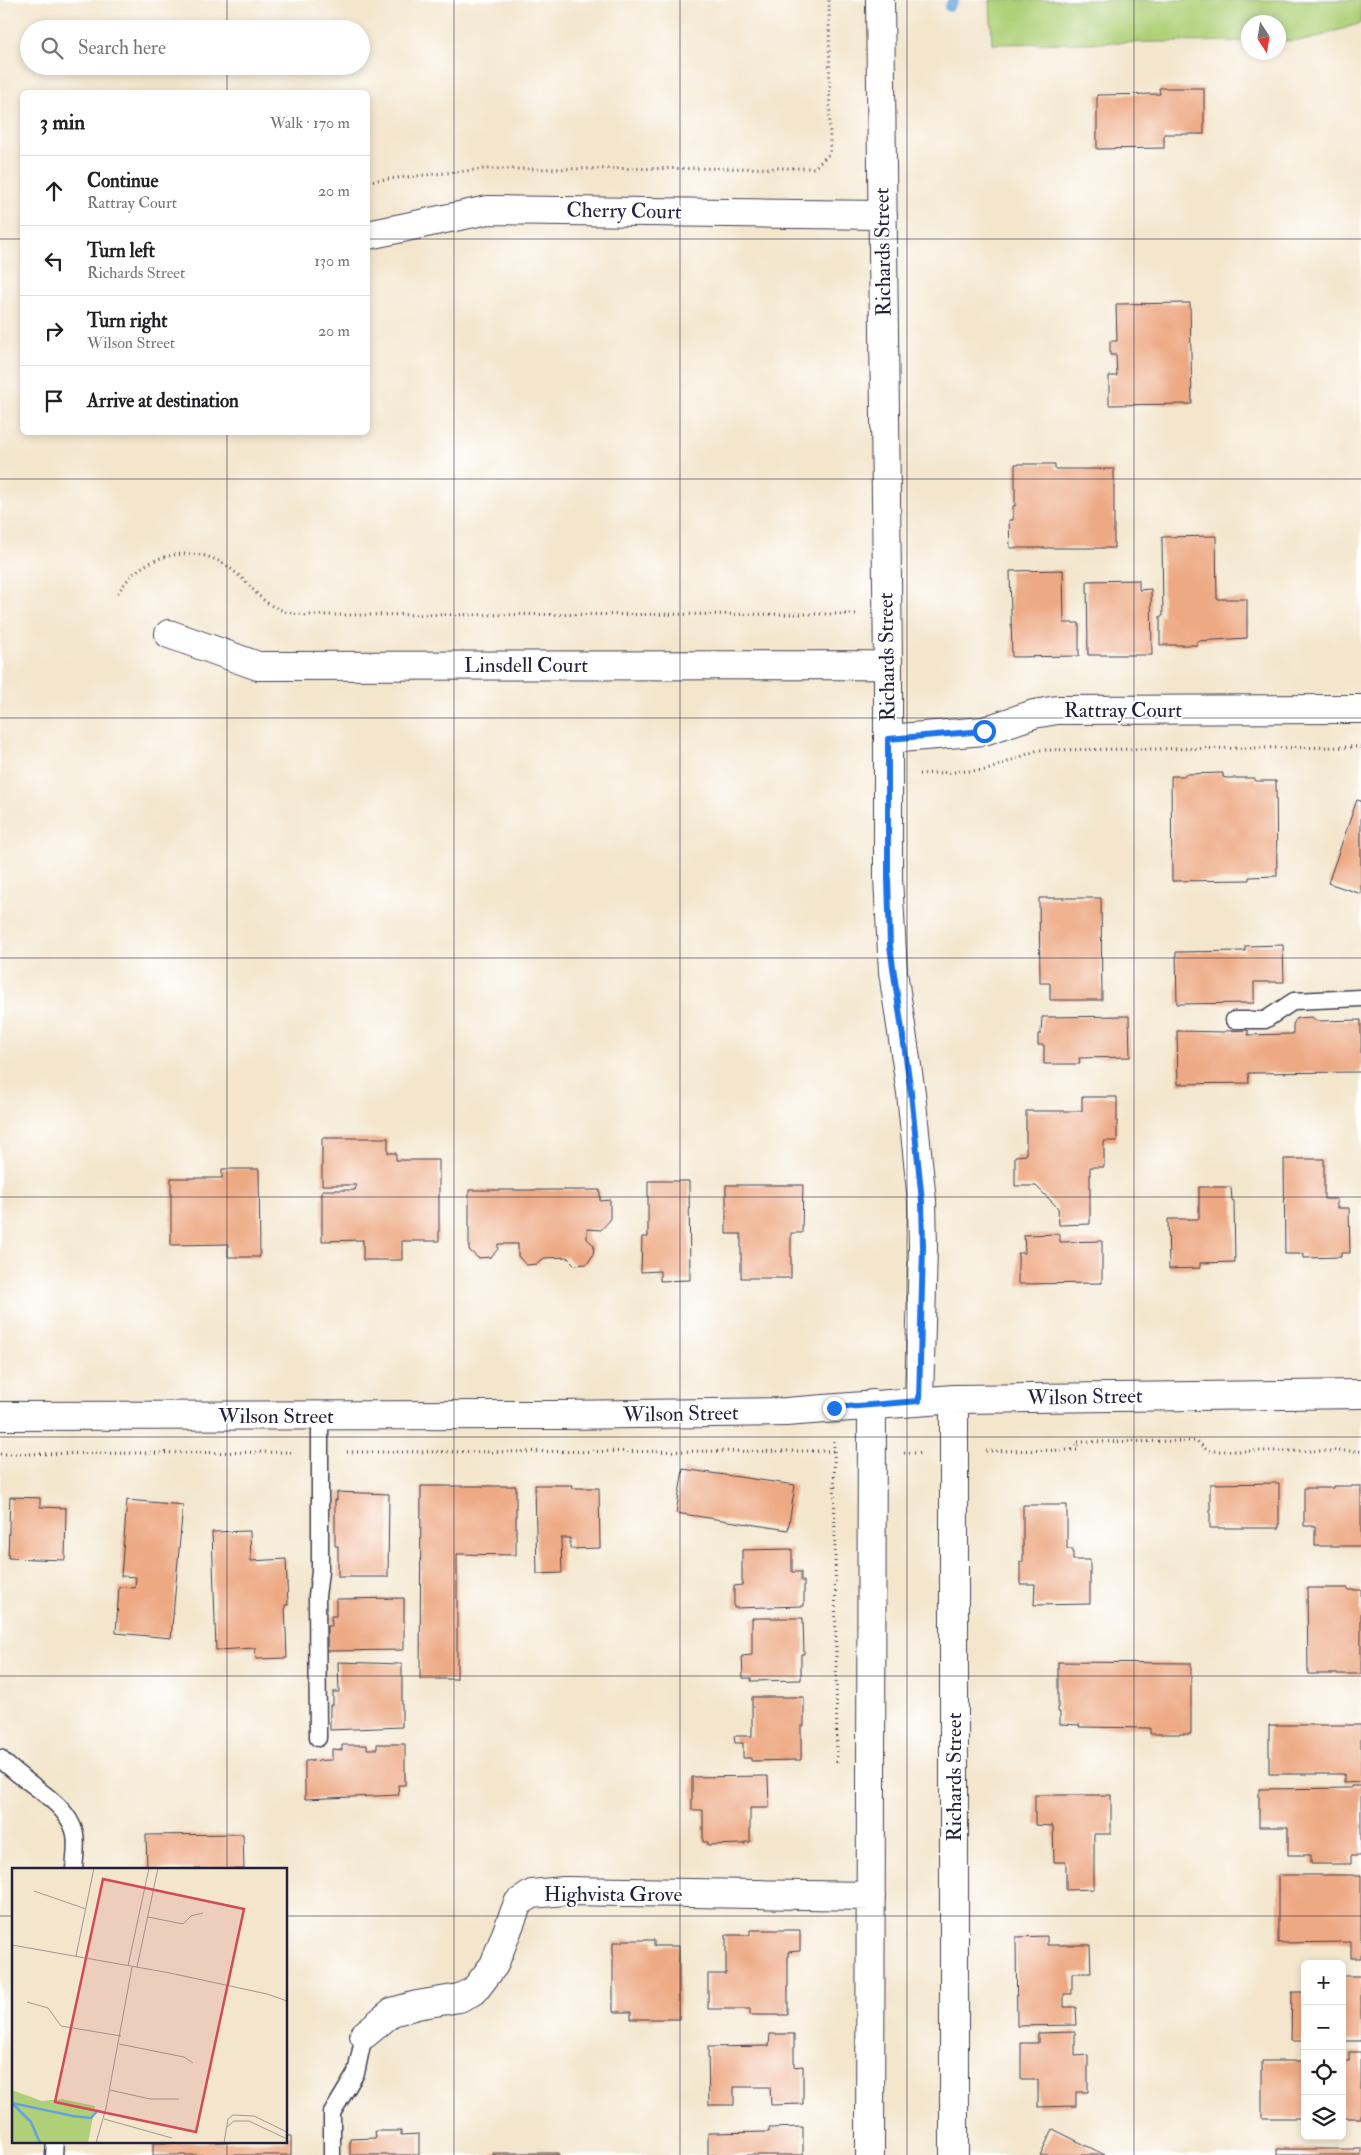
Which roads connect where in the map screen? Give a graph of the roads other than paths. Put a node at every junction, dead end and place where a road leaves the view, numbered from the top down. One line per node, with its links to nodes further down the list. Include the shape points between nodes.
1 (880, 0): 2 (street, Richards Street)
2 (883, 214): 3 (street, Cherry Court, via 488,210); 5 (street, Richards Street)
3 (370, 236)
4 (169, 634): 5 (street, Linsdell Court, via 258,666)
5 (888, 665): 7 (street, Richards Street)
6 (1361, 709): 7 (street, Rattray Court, via 1057,710 1034,714 984,731)
7 (888, 739): 12 (street, Richards Street, via 890,946 911,1093 922,1201)
8 (1361, 998): 9 (lane, via 1294,1001 1265,1020)
9 (1234, 1020)
10 (1361, 1394): 11 (street, Wilson Street)
11 (954, 1399): 12 (street, Wilson Street); 25 (street, Richards Street)
12 (919, 1401): 13 (street, Wilson Street)
13 (872, 1404): 15 (street, Wilson Street, via 786,1412); 19 (street)
14 (0, 1416): 15 (street, Wilson Street)
15 (320, 1416): 16 (lane)
16 (318, 1738)
17 (0, 1758): 18 (lane, via 47,1796 68,1820 75,1838)
18 (74, 1868)
19 (870, 1896): 20 (street, Highvista Grove, via 564,1891 532,1894 518,1903 494,1965 474,1991 458,1998 422,2003 392,2012); 24 (street)
20 (364, 2035): 23 (lane, via 356,2074 332,2114)
21 (54, 2142): 22 (lane)
22 (54, 2155)
23 (332, 2155)
24 (870, 2155)
25 (954, 2155)

